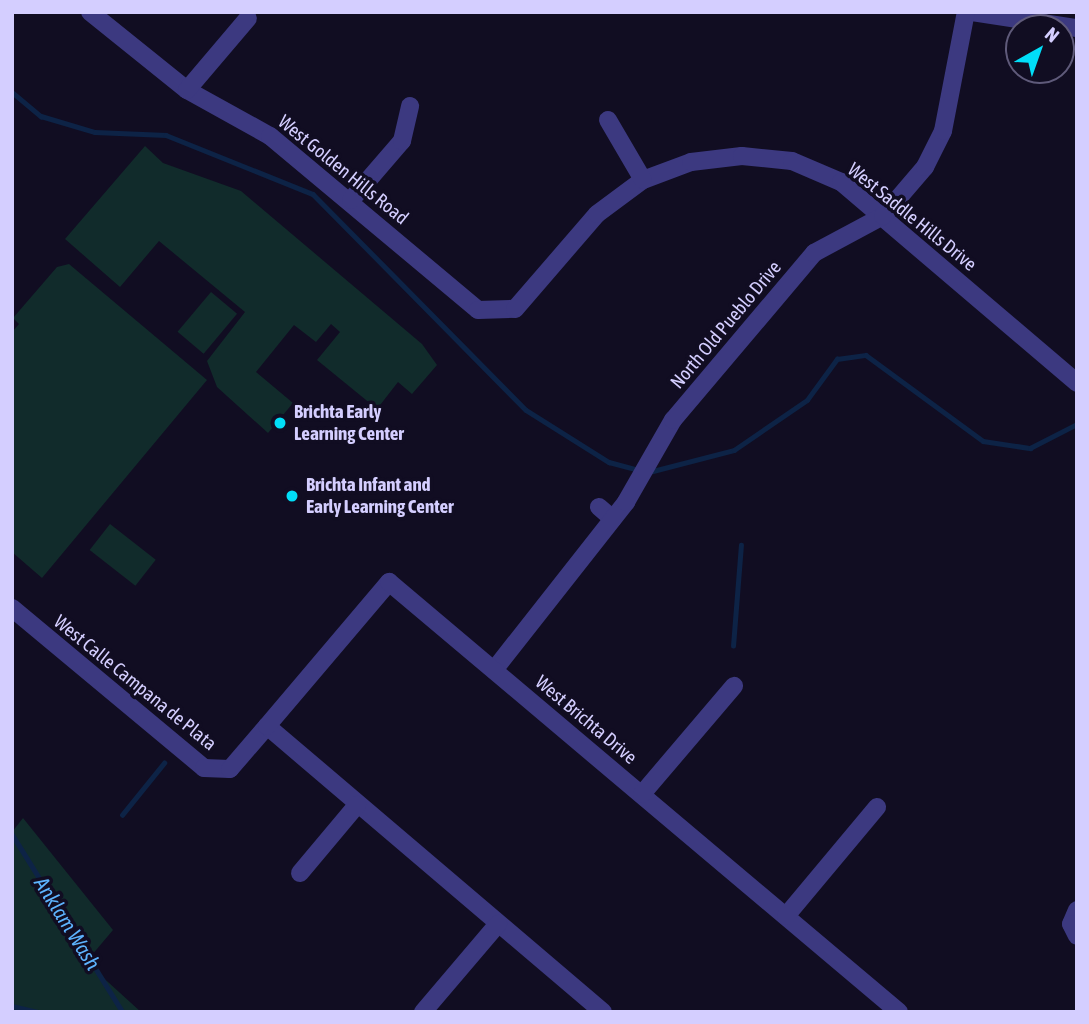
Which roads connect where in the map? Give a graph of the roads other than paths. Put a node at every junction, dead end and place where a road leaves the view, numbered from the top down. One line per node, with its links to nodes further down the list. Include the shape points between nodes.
1 (90, 12): 6 (street, West Golden Hills Road)
2 (966, 12): 11 (street, North Old Pueblo Drive, via 943,131 925,167)
3 (972, 12): 5 (street)
4 (248, 18): 6 (street)
5 (1077, 29)
6 (187, 90): 10 (street, West Golden Hills Road, via 270,136)
7 (410, 106): 10 (street, via 402,141)
8 (608, 120): 9 (street)
9 (643, 180): 11 (street, West Saddle Hills Drive, via 691,162 743,156 792,161 841,182); 12 (street, West Saddle Hills Drive, via 597,214 515,309)
10 (351, 200): 12 (street, West Golden Hills Road, via 478,310)
11 (883, 216): 13 (street, West Saddle Hills Drive); 15 (street, North Old Pueblo Drive, via 814,253 673,420)
12 (498, 314)
13 (1077, 383)
14 (599, 507): 15 (street)
15 (613, 519): 17 (street, North Old Pueblo Drive)
16 (12, 608): 19 (street, West Calle Campana de Plata, via 204,768 230,769)
17 (494, 670): 19 (street, West Brichta Drive, via 389,582); 20 (street, West Brichta Drive)
18 (734, 686): 20 (street)
19 (267, 726): 21 (street)
20 (642, 794): 25 (street, West Brichta Drive)
21 (357, 805): 23 (street); 26 (street)
22 (877, 807): 25 (street)
23 (300, 873)
24 (1077, 910): 27 (street, via 1071,924)
25 (786, 916): 30 (street, West Brichta Drive)
26 (498, 924): 28 (street); 29 (street)
27 (1077, 936)
28 (423, 1012)
29 (603, 1012)
30 (899, 1012)

